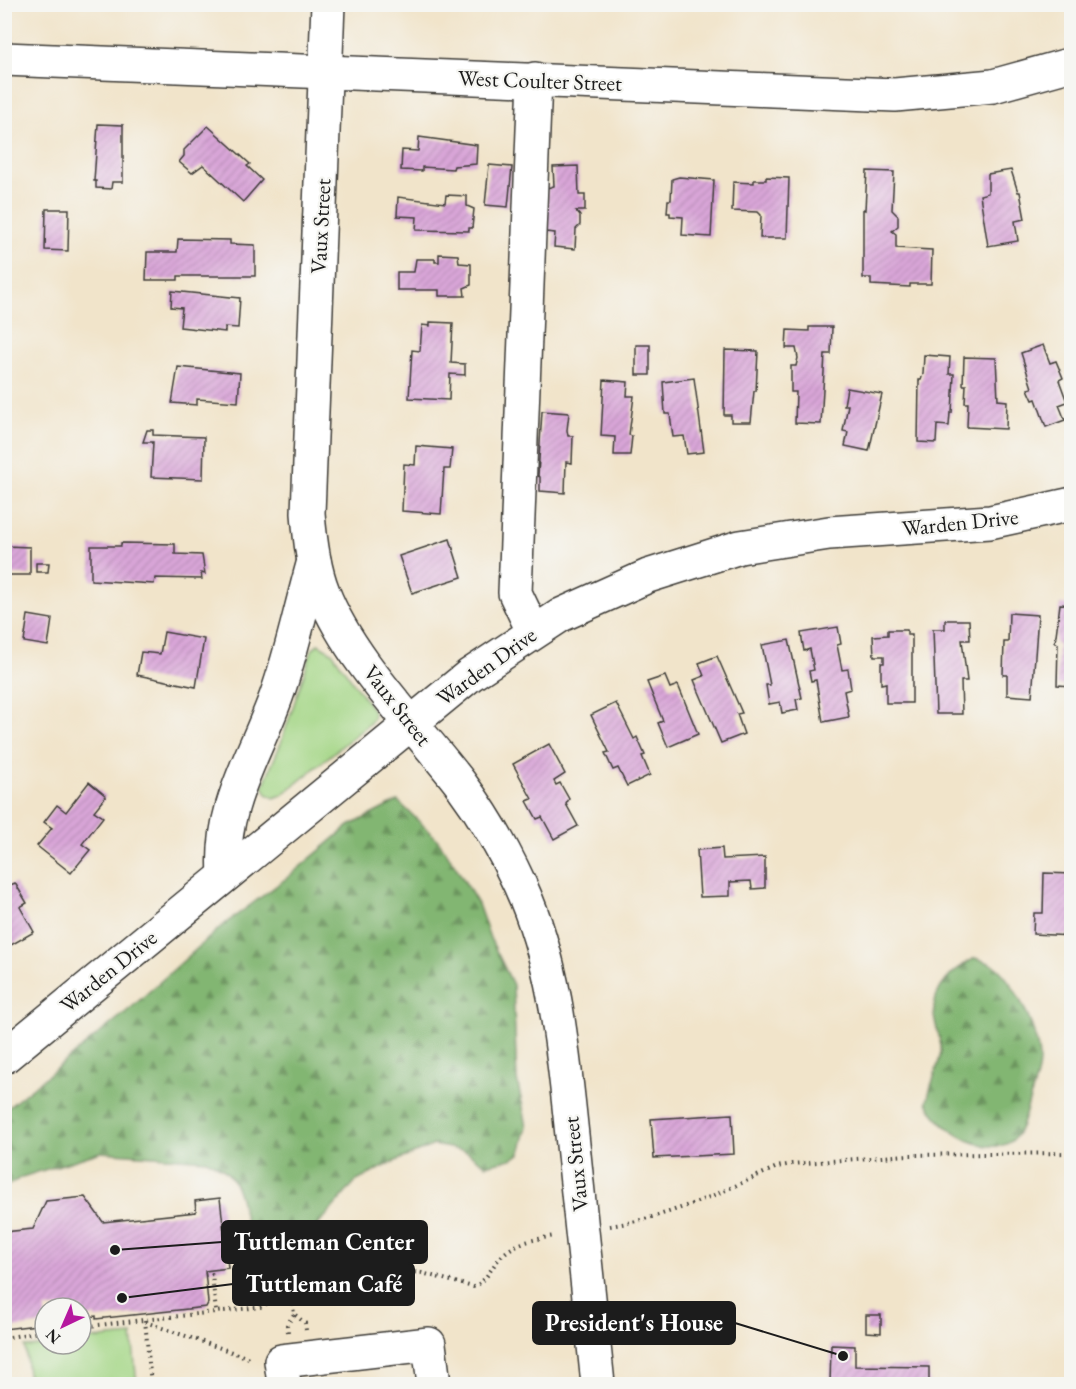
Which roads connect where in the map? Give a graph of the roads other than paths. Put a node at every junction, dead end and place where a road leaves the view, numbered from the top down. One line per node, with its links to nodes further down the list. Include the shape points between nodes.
1 (328, 4): 4 (street, Vaux Street)
2 (4, 59): 4 (street, West Coulter Street)
3 (1071, 64): 5 (street, West Coulter Street, via 993,86 895,95)
4 (326, 71): 5 (street, West Coulter Street); 7 (street, Vaux Street, via 308,513)
5 (535, 79): 8 (street, via 515,593)
6 (1071, 504): 8 (street, Warden Drive, via 990,522 829,533 740,548 607,592)
7 (314, 561): 9 (street, Vaux Street, via 323,592 338,621 366,665); 10 (street, via 276,697 228,816 223,848)
8 (533, 631): 9 (street, Warden Drive)
9 (411, 722): 10 (street, Warden Drive); 14 (street, Vaux Street, via 483,817 521,886 543,947 565,1073)
10 (225, 876): 11 (street, Warden Drive)
11 (5, 1055)
12 (283, 1376): 13 (street, via 281,1361 429,1344)
13 (434, 1384)
14 (598, 1384)

